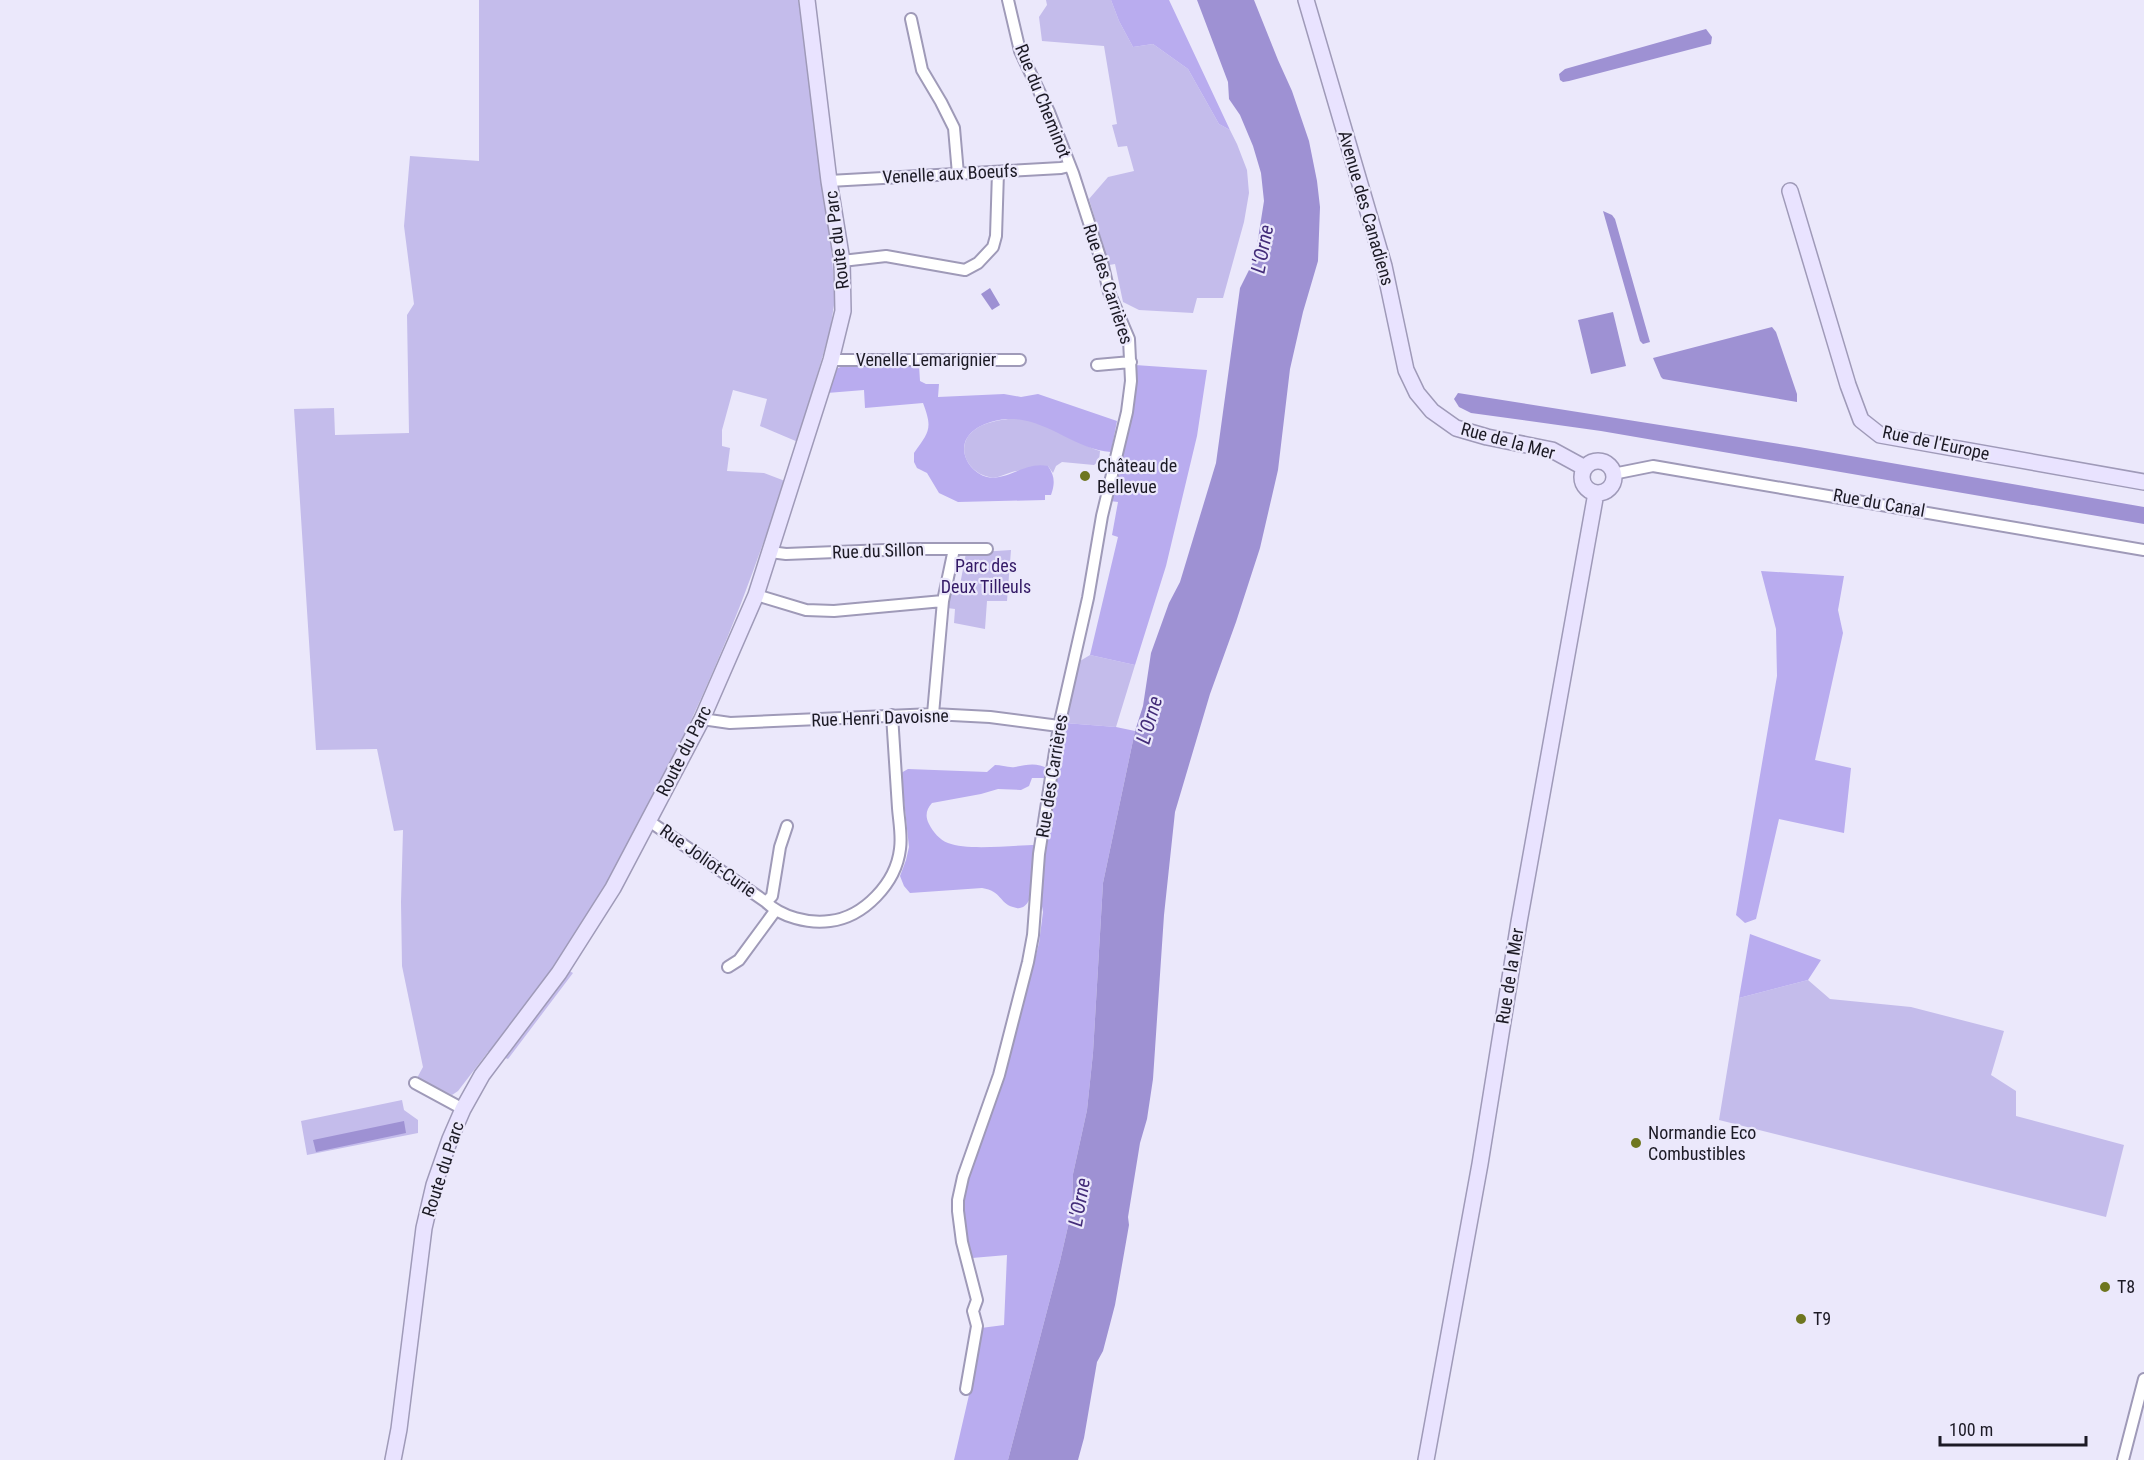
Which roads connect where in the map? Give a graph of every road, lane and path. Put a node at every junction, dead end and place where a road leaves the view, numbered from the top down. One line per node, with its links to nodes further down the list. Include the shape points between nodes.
1 (807, 0): 8 (street, Route du Parc)
2 (1008, 0): 5 (street, Rue du Cheminot, via 1020,51)
3 (1306, 0): 15 (street, Avenue des Canadiens, via 1384,266 1406,370 1417,393)
4 (911, 19): 7 (street, via 922,70 954,128)
5 (1070, 166): 6 (street, Venelle aux Boeufs); 13 (street, Rue des Carrières, via 1109,292 1128,339)
6 (998, 172): 7 (street, Venelle aux Boeufs); 10 (street, via 996,236 993,247 978,263 965,270 886,256)
7 (958, 174): 8 (street, Venelle aux Boeufs)
8 (829, 181): 10 (street, Route du Parc)
9 (1790, 191): 18 (street, Rue de l'Europe, via 1860,420 1880,435)
10 (842, 261): 11 (street, Route du Parc, via 843,311)
11 (831, 360): 12 (street, Venelle Lemarignier); 23 (street, Route du Parc)
12 (1020, 360)
13 (1131, 362): 14 (street); 29 (street, Rue des Carrières, via 1126,412)
14 (1097, 365)
15 (1432, 411): 16 (street, Rue de la Mer, via 1464,431 1552,450)
16 (1585, 468): 17 (street, Rue de la Mer, via 1599,461 1608,465); 19 (street, via 1583,483)
17 (1613, 474): 19 (street, via 1609,488); 22 (street, Rue du Canal, via 1653,466)
18 (2144, 482)
19 (1596, 493): 40 (street, Rue de la Mer)
20 (954, 549): 21 (street, Rue du Sillon); 23 (street, Rue du Sillon); 25 (street)
21 (987, 549)
22 (2144, 550)
23 (770, 552): 24 (street, Route du Parc)
24 (756, 595): 25 (street, via 806,610 834,611); 28 (street, Route du Parc)
25 (942, 601): 26 (street)
26 (933, 714): 27 (street, Rue Henri Davoisne); 29 (street, Rue Henri Davoisne)
27 (892, 715): 28 (street, Rue Henri Davoisne, via 730,723); 33 (street, via 900,850 889,878 866,906 841,920 809,920)
28 (702, 719): 30 (street, Route du Parc)
29 (1059, 726): 38 (street, Rue des Carrières, via 1039,854 1028,962 999,1074 958,1200 962,1242 977,1300 973,1311 977,1326)
30 (649, 821): 32 (street, Rue Joliot-Curie); 36 (street, Route du Parc, via 559,973 487,1068)
31 (787, 826): 32 (street, Rue Joliot-Curie, via 772,896)
32 (766, 902): 33 (street, Rue Joliot-Curie)
33 (775, 911): 34 (street, Rue Joliot-Curie, via 739,960)
34 (728, 967)
35 (415, 1083): 36 (street)
36 (463, 1109): 39 (street, Route du Parc, via 434,1185 424,1228)
37 (2144, 1379): 41 (street)
38 (966, 1389)
39 (393, 1460)
40 (1426, 1460)
41 (2123, 1460)

